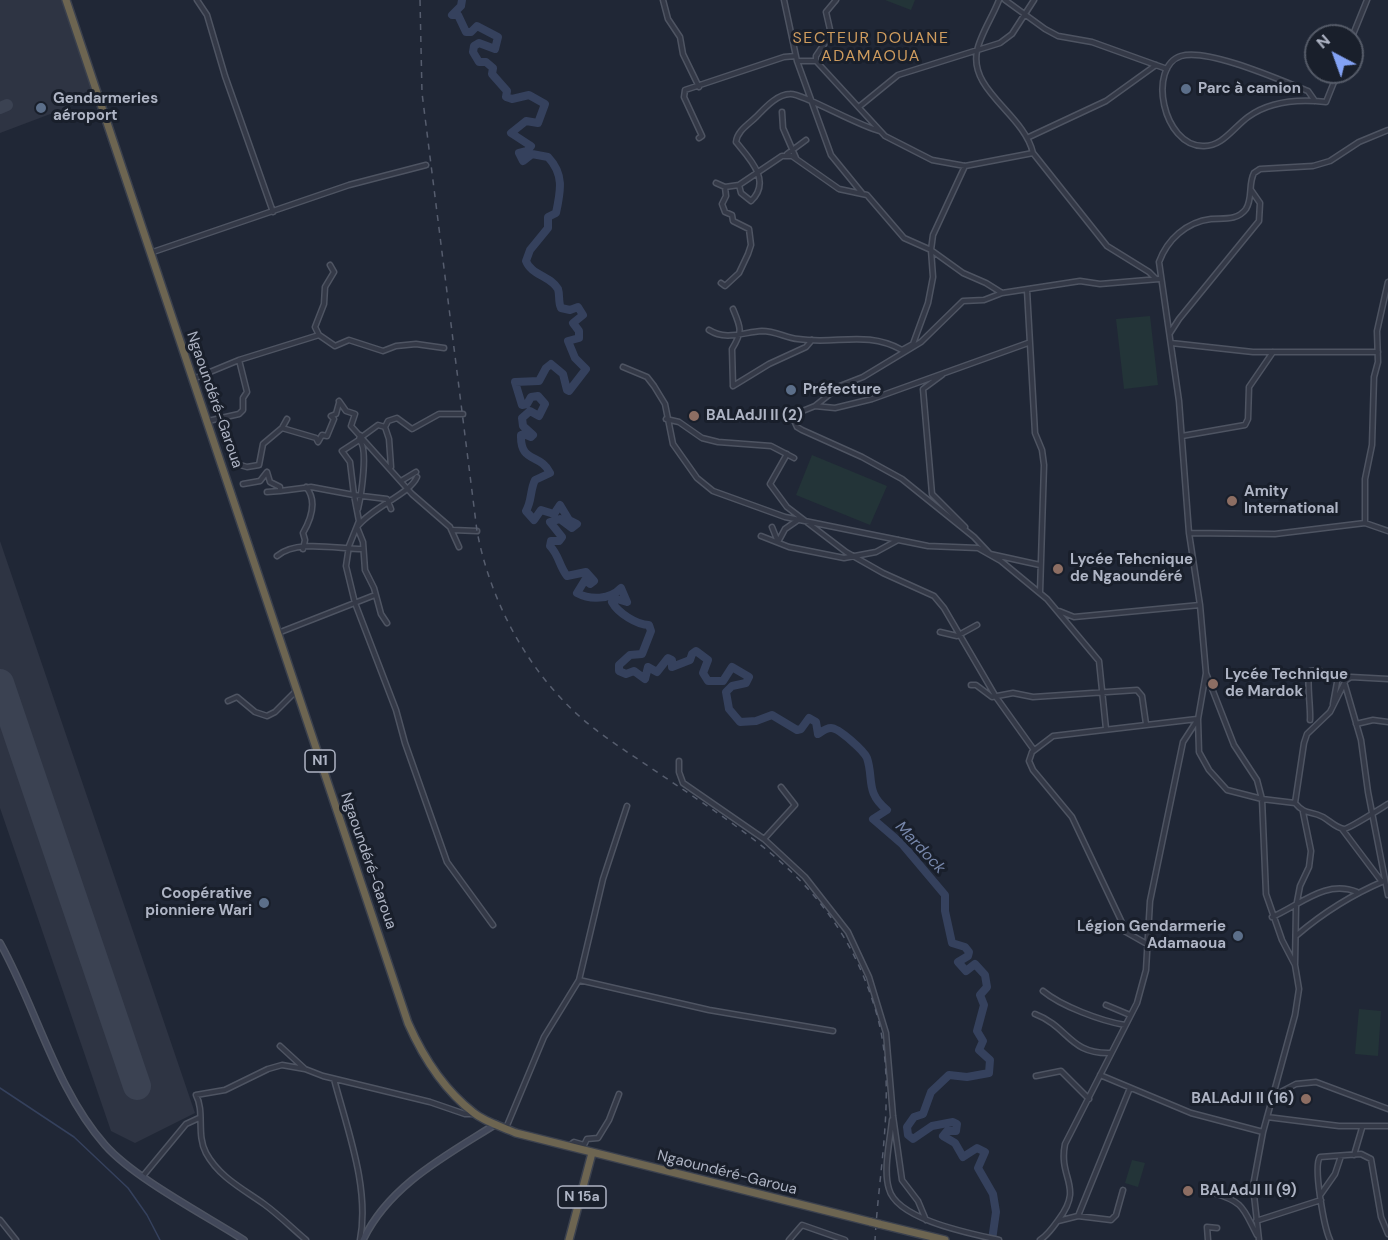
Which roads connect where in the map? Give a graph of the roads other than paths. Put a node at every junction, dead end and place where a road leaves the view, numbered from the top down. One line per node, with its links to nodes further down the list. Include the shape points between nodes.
1 (66, 0): 42 (highway, Ngaoundéré-Garoua / N1)
2 (197, 0): 40 (street, via 207,15)
3 (663, 0): 18 (street)
4 (784, 0): 13 (street)
5 (836, 0): 14 (street, via 826,12 831,34)
6 (999, 0): 12 (street)
7 (1005, 0): 10 (street)
8 (1034, 0): 10 (street)
9 (1367, 0): 11 (street)
10 (1024, 15): 12 (street, via 1012,34); 15 (street, via 1058,36 1092,42)
11 (1358, 24)
12 (976, 52): 21 (street, via 898,75); 25 (street, via 985,89)
13 (796, 58): 14 (street); 18 (street, via 784,57); 20 (street)
14 (816, 61): 21 (street)
15 (1156, 65): 16 (street); 25 (street, via 1106,101)
16 (1167, 69): 19 (street, via 1182,56 1221,59 1308,91); 19 (street, via 1165,114 1173,130 1202,147 1218,144 1249,116 1267,107)
17 (1333, 84): 19 (street, via 1326,102)
18 (699, 87): 26 (street, via 683,94 702,136)
19 (1315, 100)
20 (812, 102): 24 (street); 34 (street, via 790,93 768,106 738,134 736,141); 39 (street, via 836,164)
21 (860, 106): 24 (street)
22 (782, 112): 28 (street, via 783,128)
23 (1388, 130): 38 (street, via 1321,164 1260,169 1250,180)
24 (880, 131): 33 (street, via 932,160)
25 (1029, 137): 29 (street)
26 (699, 138)
27 (806, 140): 28 (street)
28 (794, 150): 30 (street); 31 (street)
29 (1033, 153): 33 (street); 44 (street, via 1107,246)
30 (786, 155): 31 (street); 34 (street)
31 (796, 159): 39 (street, via 839,189)
32 (426, 165): 40 (street, via 349,185)
33 (964, 166): 41 (street, via 937,225)
34 (760, 171): 36 (street); 36 (street, via 754,200 747,200)
35 (717, 183): 37 (street)
36 (739, 185): 37 (street)
37 (725, 188): 46 (street, via 725,212 749,229 751,245 739,273 725,286)
38 (1251, 190): 44 (street, via 1247,207 1237,216 1208,220 1172,238 1164,247); 51 (street, via 1260,203 1258,221)
39 (862, 194): 41 (street, via 872,199 897,233)
40 (273, 212): 42 (street)
41 (931, 250): 48 (street, via 963,273); 54 (street, via 933,278 914,344 902,350 864,338)
42 (150, 253): 63 (highway, Ngaoundéré-Garoua / N1)
43 (330, 265): 52 (street, via 334,272 325,287 324,304 315,327)
44 (1157, 279): 47 (street, via 1100,284 1080,281); 51 (street)
45 (1388, 282): 59 (street, via 1377,331)
46 (721, 283)
47 (1027, 290): 48 (street); 55 (street)
48 (1002, 293): 64 (street, via 984,300 963,301 921,342 840,386)
49 (733, 309): 53 (street)
50 (709, 330): 53 (street, via 719,335)
51 (1170, 334): 56 (street)
52 (319, 335): 57 (street, via 335,346 349,340 383,351 416,344); 60 (street)
53 (740, 335): 54 (street, via 763,331); 54 (street, via 732,349 733,386 769,363 806,347)
54 (812, 340)
55 (1028, 343): 62 (street); 108 (street, via 1035,433 1044,465)
56 (1172, 343): 58 (street); 71 (street)
57 (444, 348)
58 (1274, 351): 59 (street); 71 (street, via 1252,381 1245,425)
59 (1378, 352): 90 (street, via 1365,479)
60 (239, 360): 63 (street); 68 (street, via 247,392 243,410)
61 (623, 367): 67 (street, via 647,377 665,404)
62 (948, 372): 64 (street, via 835,408); 98 (street, via 924,389 932,494)
63 (192, 379): 68 (highway, Ngaoundéré-Garoua / N1)
64 (815, 406): 98 (street, via 793,418 797,427 902,479)
65 (463, 414): 69 (street, via 439,414 412,429 397,418)
66 (287, 419): 70 (street)
67 (666, 419): 73 (street, via 679,422 702,438 771,446); 88 (street, via 673,444 706,488 745,505)
68 (208, 421): 117 (highway, Ngaoundéré-Garoua / N1)
69 (385, 427): 72 (street, via 378,425); 76 (street)
70 (282, 428): 72 (street, via 309,434 318,442 322,435 327,436 339,402 355,414 351,426); 75 (street, via 263,444 259,465)
71 (1182, 436): 96 (street)
72 (360, 437): 76 (street); 83 (street, via 342,451 350,462); 84 (street)
73 (787, 454): 74 (street); 89 (street, via 770,484 787,507)
74 (794, 458)
75 (237, 464)
76 (392, 471): 77 (street)
77 (401, 481): 80 (street); 80 (street, via 416,475)
78 (243, 484): 81 (street, via 260,481 267,472 270,482)
79 (306, 487): 81 (street); 83 (street); 103 (street, via 312,494 313,507 303,532)
80 (407, 488): 85 (street); 93 (street)
81 (280, 490): 82 (street)
82 (267, 492)
83 (354, 495): 84 (street); 87 (street)
84 (360, 497): 85 (street); 87 (street)
85 (388, 500): 86 (street); 91 (street)
86 (391, 509)
87 (358, 513): 91 (street)
88 (798, 520): 89 (street); 100 (street, via 785,529)
89 (807, 522): 99 (street); 107 (street)
90 (1365, 523): 95 (street); 96 (street, via 1275,534)
91 (357, 527): 101 (street); 104 (street)
92 (772, 527): 100 (street)
93 (453, 530): 94 (street); 102 (street)
94 (477, 531)
95 (1388, 531)
96 (1189, 534): 112 (street)
97 (761, 536): 100 (street)
98 (975, 537): 105 (street)
99 (899, 540): 105 (street, via 978,548); 107 (street, via 876,552)
100 (778, 542): 107 (street, via 789,548 835,557)
101 (349, 546): 103 (street); 104 (street); 111 (street, via 346,566)
102 (459, 548)
103 (303, 549): 106 (street, via 288,549)
104 (362, 549): 110 (street)
105 (990, 554): 108 (street); 109 (street)
106 (277, 556)
107 (852, 556): 118 (street, via 934,596)
108 (1040, 565): 109 (street)
109 (1040, 592): 113 (street)
110 (375, 595): 111 (street); 114 (street)
111 (355, 603): 117 (street); 151 (street, via 447,862)
112 (1200, 605): 113 (street, via 1074,617); 119 (street)
113 (1059, 611): 124 (street, via 1073,634 1099,661)
114 (387, 622)
115 (977, 625): 118 (street)
116 (940, 632): 118 (street, via 951,637)
117 (278, 633): 123 (highway, Ngaoundéré-Garoua / N1)
118 (960, 634): 125 (street)
119 (1206, 673): 128 (street); 137 (street, via 1234,745 1257,780)
120 (1388, 679): 122 (street, via 1351,677)
121 (971, 685): 125 (street)
122 (1345, 685): 127 (street); 132 (street)
123 (296, 691): 126 (street, via 267,716 255,712 237,697); 175 (highway, Ngaoundéré-Garoua / N1, via 408,1023 432,1068)
124 (1104, 691): 125 (street, via 1034,697 1013,693); 131 (street, via 1141,692); 133 (street)
125 (996, 697): 134 (street)
126 (228, 701)
127 (1330, 712): 129 (street, via 1338,677 1313,670 1307,676); 138 (street, via 1304,743)
128 (1198, 718): 131 (street); 137 (street, via 1198,752 1209,770 1227,790); 155 (street, via 1183,742 1150,901)
129 (1310, 720)
130 (1388, 722): 132 (street)
131 (1146, 724): 133 (street)
132 (1356, 724): 141 (street)
133 (1106, 729): 134 (street, via 1053,736)
134 (1034, 750): 152 (street, via 1029,760 1033,770 1072,817)
135 (680, 760): 144 (street, via 683,783)
136 (781, 787): 144 (street, via 795,805)
137 (1262, 799): 138 (street); 149 (street, via 1266,894)
138 (1295, 803): 142 (street)
139 (1388, 804): 141 (street)
140 (627, 806): 157 (street, via 603,879)
141 (1372, 811): 143 (street, via 1357,824); 145 (street)
142 (1303, 812): 143 (street, via 1321,816); 148 (street, via 1311,851)
143 (1342, 829): 145 (street)
144 (764, 839): 176 (street, via 820,894 858,953 886,1033)
145 (1383, 882): 146 (street); 147 (street)
146 (1358, 892): 148 (street, via 1335,887); 153 (street)
147 (1388, 895)
148 (1296, 907): 149 (street); 153 (street)
149 (1272, 917): 156 (street)
150 (1091, 924): 152 (street, via 1108,922)
151 (493, 925)
152 (1126, 931): 155 (street)
153 (1296, 935): 156 (street)
154 (0, 943): 188 (street, via 67,1088 105,1145)
155 (1147, 944): 161 (street, via 1146,970)
156 (1295, 965): 172 (street, via 1299,989 1295,1015)
157 (579, 980): 163 (street, via 709,1010); 181 (street, via 544,1037)
158 (1043, 991): 162 (street, via 1060,1003)
159 (1106, 1005): 161 (street)
160 (1035, 1014): 165 (street, via 1055,1024 1080,1048)
161 (1130, 1015): 162 (street)
162 (1125, 1026): 165 (street)
163 (833, 1031)
164 (280, 1046): 166 (street)
165 (1110, 1053): 167 (street)
166 (305, 1069): 169 (street); 178 (street, via 282,1065 225,1090 196,1095 201,1107)
167 (1100, 1075): 170 (street); 173 (street)
168 (1036, 1076): 173 (street, via 1061,1071)
169 (334, 1079): 175 (street); 204 (street, via 358,1180)
170 (1130, 1088): 183 (street, via 1191,1113); 193 (street)
171 (619, 1094): 184 (street, via 598,1138)
172 (1273, 1096): 174 (street, via 1296,1084 1316,1082); 177 (street)
173 (1089, 1099): 196 (street, via 1065,1144 1062,1159 1072,1196)
174 (1388, 1109)
175 (475, 1114): 179 (highway, Ngaoundéré-Garoua / N1)
176 (893, 1116): 195 (street, via 902,1180); 195 (street, via 888,1189 902,1205)
177 (1267, 1117): 182 (street); 183 (street)
178 (199, 1118): 188 (street, via 186,1124); 203 (street, via 203,1146 213,1164)
179 (496, 1124): 181 (highway, Ngaoundéré-Garoua / N1); 204 (street, via 434,1163 395,1195)
180 (1388, 1126): 182 (street)
181 (506, 1128): 184 (highway, Ngaoundéré-Garoua / N1)
182 (1362, 1128): 186 (street)
183 (1263, 1132): 197 (street, via 1252,1186)
184 (567, 1147): 185 (highway, Ngaoundéré-Garoua / N1)
185 (592, 1153): 205 (highway, N 15a); 208 (highway, Ngaoundéré-Garoua / N1, bridge)
186 (1354, 1155): 187 (street); 199 (street, via 1367,1156 1374,1165 1381,1217)
187 (1341, 1156): 191 (street, via 1328,1186); 191 (street, via 1317,1159)
188 (143, 1176): 202 (street)
189 (1123, 1190): 193 (street, via 1111,1220)
190 (1213, 1193): 200 (street, via 1244,1207)
191 (1320, 1194): 192 (street)
192 (1321, 1200): 197 (street); 212 (street)
193 (1078, 1216): 196 (street)
194 (0, 1220): 201 (street)
195 (926, 1220): 209 (street)
196 (1058, 1221): 210 (street)
197 (1256, 1221): 200 (street)
198 (1217, 1228): 211 (street, via 1207,1227)
199 (1388, 1234)
200 (1258, 1239)
201 (16, 1240)
202 (244, 1240)
203 (306, 1240)
204 (361, 1240)
205 (569, 1240)
206 (789, 1240): 207 (street, via 802,1225)
207 (845, 1240)
208 (945, 1240)
209 (998, 1240)
210 (1040, 1240)
211 (1208, 1240)
212 (1330, 1240)

